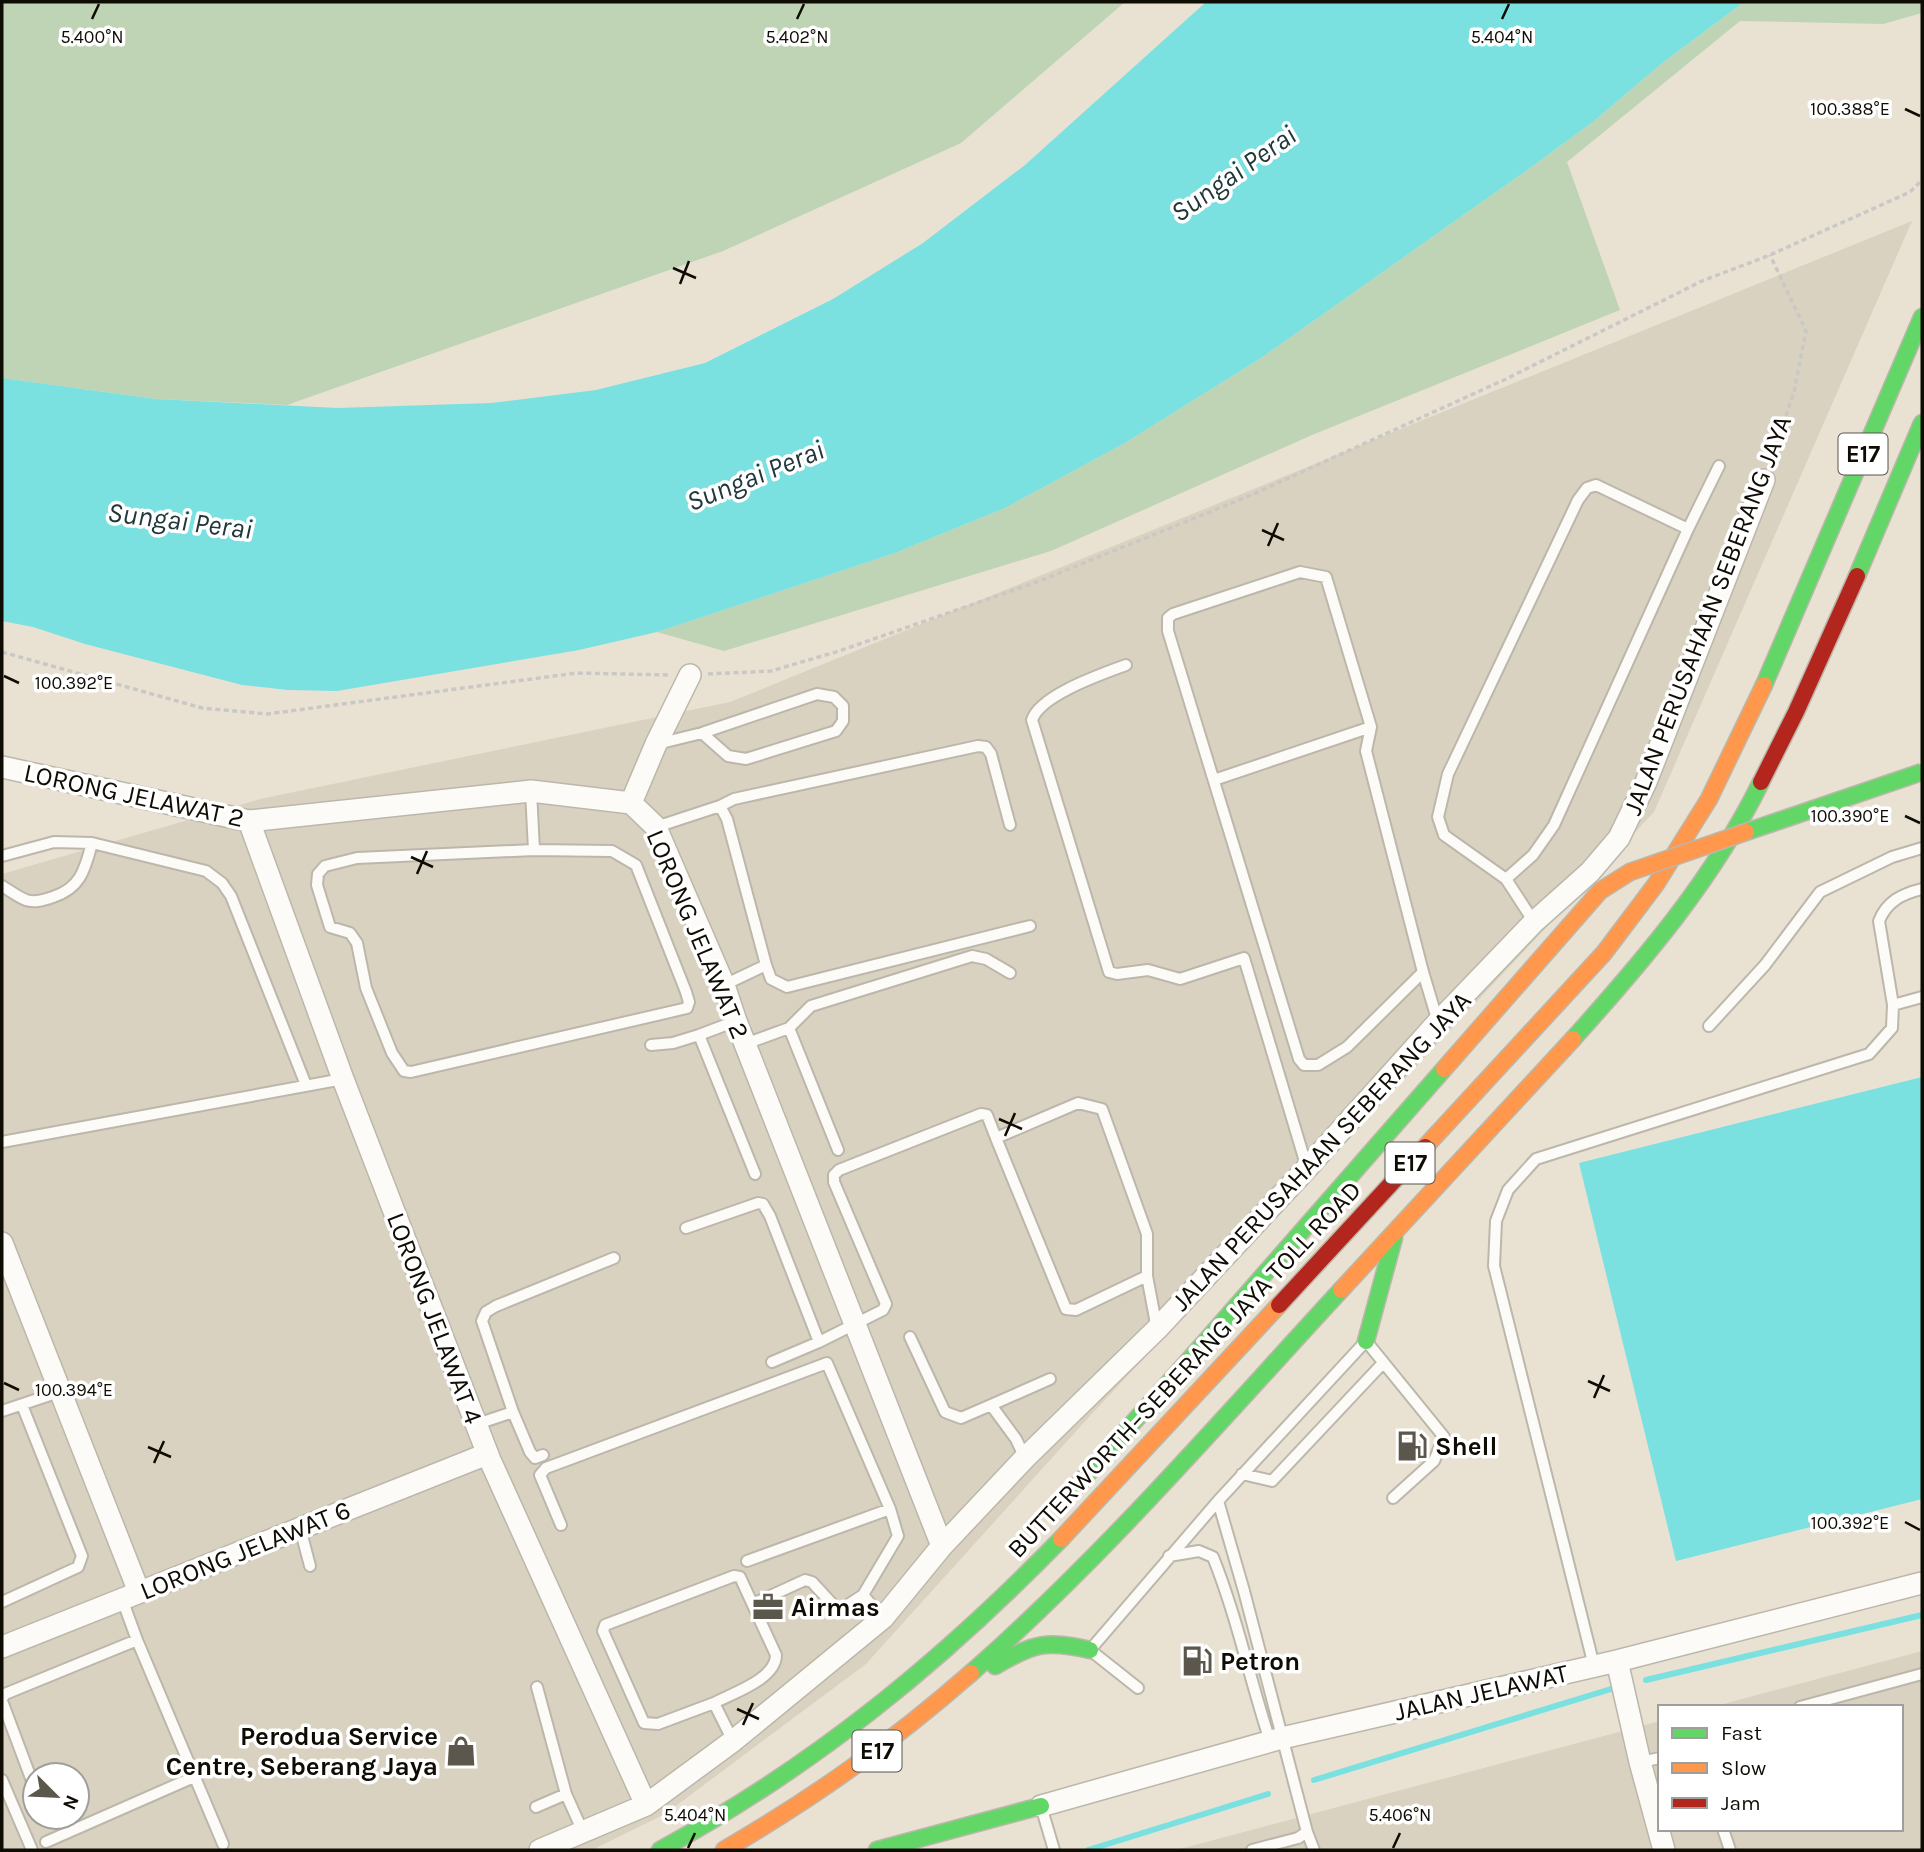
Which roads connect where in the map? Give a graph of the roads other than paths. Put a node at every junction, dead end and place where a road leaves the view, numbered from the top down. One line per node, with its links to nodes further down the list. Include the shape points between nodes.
1 (1922, 317): 94 (highway, BUTTERWORTH–SEBERANG JAYA TOLL ROAD / E17, via 1755,706 1709,799 1656,884 1604,953 1124,1473 1014,1587)
2 (1922, 422): 50 (highway, E17, via 1849,596 1744,817 1685,906 1630,976)
3 (1719, 466): 5 (lane)
4 (1764, 480): 27 (street, JALAN PERUSAHAAN SEBERANG JAYA, via 1646,782 1619,838 1590,872)
5 (1688, 529): 24 (lane, via 1553,825 1533,855); 24 (lane, via 1596,485 1578,500 1448,774 1438,817 1444,835)
6 (1126, 665): 47 (lane, via 1080,682 1038,708 1032,720 1109,972 1148,970 1180,979 1244,958)
7 (690, 675): 10 (street)
8 (1371, 727): 13 (lane); 13 (lane, via 1326,577 1300,572 1173,614 1168,618 1168,631); 30 (lane, via 1366,751)
9 (702, 733): 9 (lane, via 817,694 834,697 843,706 843,721 836,731 746,759 728,756); 10 (lane)
10 (656, 744): 15 (street)
11 (2, 767): 17 (street, LORONG JELAWAT 2)
12 (1922, 772): 72 (highway, bridge, via 1667,859 1613,880 1600,891)
13 (1214, 780): 30 (lane, via 1304,1065 1318,1065 1347,1048)
14 (531, 791): 15 (street, LORONG JELAWAT 2); 17 (street, LORONG JELAWAT 2); 22 (lane)
15 (631, 803): 19 (street, LORONG JELAWAT 2)
16 (720, 806): 18 (lane, via 734,799 978,746 991,754); 19 (lane); 29 (lane)
17 (249, 821): 42 (street, LORONG JELAWAT 4)
18 (1010, 825)
19 (656, 827): 32 (street, LORONG JELAWAT 2)
20 (92, 842): 23 (lane, via 54,842); 25 (lane, via 76,886 64,894 27,900); 43 (lane, via 206,871 222,883)
21 (1922, 848): 37 (lane, via 1820,892 1765,965)
22 (534, 850): 22 (lane, via 612,851 636,864 686,992 687,1008 404,1071 366,988 357,943 350,933 330,927 318,874 325,866 356,858)
23 (2, 856)
24 (1506, 879): 27 (lane)
25 (2, 886)
26 (1922, 889): 34 (lane, via 1894,901 1879,922)
27 (1534, 922): 36 (street, JALAN PERUSAHAAN SEBERANG JAYA)
28 (1030, 926): 29 (lane, via 788,987 772,979)
29 (766, 965): 32 (lane)
30 (1423, 972): 36 (lane)
31 (1010, 973): 38 (lane, via 972,956 811,1006)
32 (724, 985): 35 (street, LORONG JELAWAT 2)
33 (1922, 998): 34 (lane)
34 (1893, 1005): 93 (lane, via 1892,1028 1869,1054 1536,1159 1508,1190 1496,1221 1494,1266)
35 (736, 1021): 39 (lane); 40 (street, LORONG JELAWAT 2)
36 (1438, 1021): 47 (street, JALAN PERUSAHAAN SEBERANG JAYA)
37 (1709, 1027)
38 (789, 1028): 40 (lane); 46 (lane)
39 (699, 1035): 41 (lane); 48 (lane)
40 (746, 1044): 54 (street, LORONG JELAWAT 2)
41 (651, 1045)
42 (343, 1079): 43 (lane); 67 (street, LORONG JELAWAT 4)
43 (306, 1085): 45 (lane)
44 (996, 1138): 53 (lane, via 1066,1309 1076,1310); 53 (lane, via 1078,1103 1102,1109 1147,1234); 54 (lane, via 987,1115 981,1114 834,1175 886,1304)
45 (2, 1142)
46 (838, 1150)
47 (1307, 1168): 55 (street, JALAN PERUSAHAAN SEBERANG JAYA)
48 (755, 1174)
49 (686, 1228): 58 (lane, via 763,1204)
50 (1395, 1233): 57 (highway); 98 (highway, E17, via 1157,1489 1041,1608)
51 (2, 1243): 62 (street)
52 (614, 1258): 66 (lane, via 486,1312 482,1321)
53 (1147, 1276): 55 (lane)
54 (855, 1324): 58 (lane); 78 (street, LORONG JELAWAT 2)
55 (1157, 1329): 70 (street, JALAN PERUSAHAAN SEBERANG JAYA)
56 (910, 1337): 64 (lane, via 945,1412 961,1418)
57 (1366, 1341): 60 (lane); 71 (lane)
58 (819, 1342): 59 (lane)
59 (772, 1363)
60 (1383, 1363): 71 (lane, via 1272,1481); 73 (lane, via 1444,1437 1434,1461)
61 (1050, 1378): 64 (lane)
62 (60, 1392): 63 (lane); 84 (street)
63 (22, 1405): 65 (lane); 86 (lane, via 82,1556 78,1567)
64 (991, 1405): 70 (lane)
65 (2, 1411)
66 (513, 1412): 67 (lane); 69 (lane, via 530,1452 535,1458)
67 (477, 1424): 68 (street, LORONG JELAWAT 4)
68 (487, 1454): 77 (street, LORONG JELAWAT 6); 109 (street, LORONG JELAWAT 4)
69 (543, 1455)
70 (1025, 1458): 78 (street, JALAN PERUSAHAAN SEBERANG JAYA)
71 (1242, 1474): 74 (lane)
72 (1068, 1496)
73 (1394, 1499)
74 (1218, 1501): 79 (lane); 102 (lane)
75 (890, 1509): 76 (lane, via 827,1363 546,1468 540,1475); 80 (lane); 85 (lane, via 898,1536)
76 (561, 1525)
77 (300, 1528): 81 (lane); 84 (street, LORONG JELAWAT 6)
78 (942, 1546): 88 (street, JALAN PERUSAHAAN SEBERANG JAYA)
79 (1169, 1556): 91 (lane); 102 (lane, via 1199,1551 1213,1557 1230,1598 1255,1694)
80 (747, 1561)
81 (310, 1566)
82 (999, 1577): 94 (highway)
83 (1922, 1583): 92 (street, JALAN JELAWAT)
84 (131, 1595): 89 (lane); 90 (street, LORONG JELAWAT 6)
85 (863, 1595): 87 (lane, via 836,1608 812,1582 804,1580); 88 (lane)
86 (2, 1602)
87 (753, 1604): 100 (lane, via 776,1663 769,1674); 100 (lane, via 740,1577 734,1576 605,1625 603,1632 644,1723 657,1724)
88 (883, 1618): 103 (street, JALAN PERUSAHAAN SEBERANG JAYA)
89 (136, 1640): 99 (lane, via 5,1694); 106 (lane)
90 (2, 1647)
91 (1090, 1650): 97 (lane); 98 (highway, via 1054,1641 1026,1648)
92 (1617, 1661): 93 (street, JALAN JELAWAT); 104 (street)
93 (1594, 1666): 102 (street, JALAN JELAWAT)
94 (926, 1668): 121 (highway, BUTTERWORTH–SEBERANG JAYA TOLL ROAD / E17, via 779,1780)
95 (1922, 1674): 101 (lane)
96 (537, 1687): 108 (lane)
97 (1138, 1688)
98 (951, 1691): 122 (highway, E17, via 883,1747 799,1806)
99 (2, 1700): 105 (lane)
100 (714, 1703): 103 (lane)
101 (1807, 1705)
102 (1276, 1739): 110 (street, JALAN JELAWAT); 116 (lane)
103 (733, 1741): 109 (street, JALAN PERUSAHAAN SEBERANG JAYA)
104 (1650, 1760): 112 (street)
105 (25, 1761)
106 (194, 1777): 117 (lane); 118 (lane)
107 (2, 1780): 119 (lane)
108 (566, 1794): 111 (lane); 115 (lane)
109 (646, 1805): 115 (street, JALAN PERUSAHAAN SEBERANG JAYA)
110 (1041, 1806): 123 (highway); 124 (lane)
111 (536, 1807)
112 (1658, 1811)
113 (1661, 1831): 127 (street)
114 (1724, 1831): 128 (lane)
115 (583, 1832): 120 (street, JALAN PERUSAHAAN SEBERANG JAYA)
116 (1307, 1832): 125 (lane); 126 (lane)
117 (46, 1842)
118 (223, 1844)
119 (32, 1850)
120 (540, 1850)
121 (660, 1850)
122 (724, 1850)
123 (877, 1850)
124 (1054, 1850)
125 (1252, 1850)
126 (1314, 1850)
127 (1664, 1850)
128 (1730, 1850)

